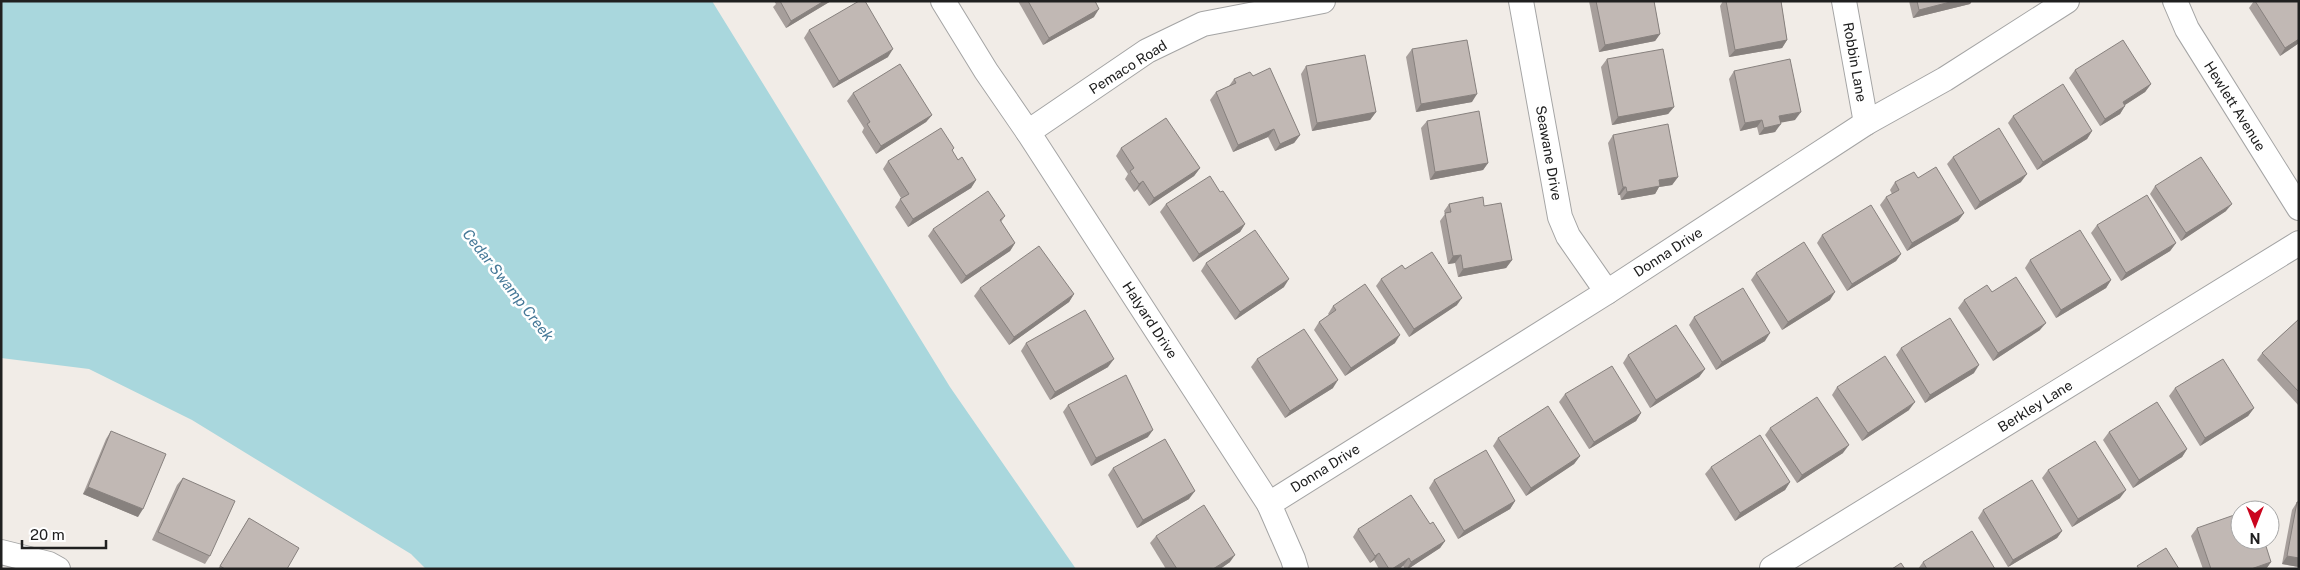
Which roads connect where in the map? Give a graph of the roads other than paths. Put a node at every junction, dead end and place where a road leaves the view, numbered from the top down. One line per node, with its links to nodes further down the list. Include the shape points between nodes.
1 (943, 1): 8 (street, Halyard Drive)
2 (1323, 1): 8 (street, Pemaco Road, via 1203,24 1147,51)
3 (1522, 1): 11 (street, Seawane Drive, via 1560,217 1568,236)
4 (1844, 1): 7 (street, Robbin Lane)
5 (2067, 1): 7 (street, Donna Drive, via 1945,79)
6 (2175, 1): 9 (street, Hewlett Avenue, via 2187,29)
7 (1866, 123): 11 (street, Donna Drive)
8 (1028, 132): 12 (street, Halyard Drive)
9 (2299, 208)
10 (2299, 243): 14 (street, Berkley Lane)
11 (1607, 292): 12 (street, Donna Drive)
12 (1269, 504): 16 (street, Halyard Drive)
13 (1, 552): 15 (street)
14 (1772, 568)
15 (58, 569)
16 (1296, 569)

